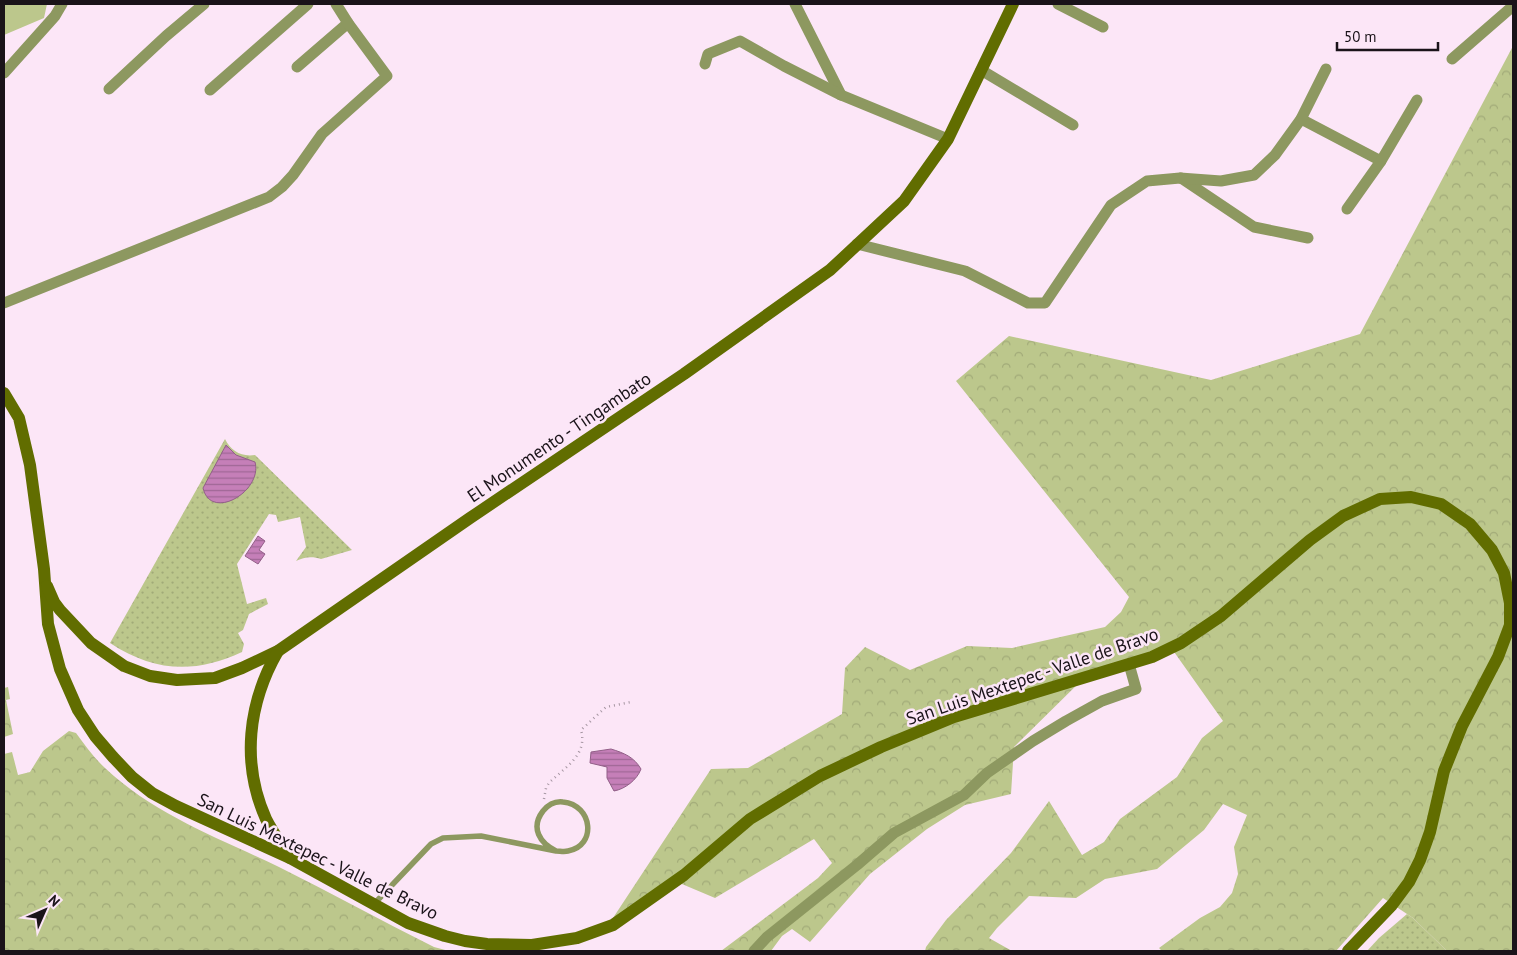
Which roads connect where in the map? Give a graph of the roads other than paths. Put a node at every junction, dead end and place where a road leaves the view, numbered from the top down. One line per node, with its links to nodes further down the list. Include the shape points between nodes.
1 (62, 4): 16 (street)
2 (204, 4): 17 (street)
3 (308, 4): 18 (street)
4 (336, 4): 9 (street)
5 (795, 4): 19 (street)
6 (1013, 4): 15 (main road, El Monumento - Tingambato)
7 (1058, 4): 10 (street)
8 (1513, 6): 11 (street)
9 (348, 23): 13 (street); 29 (street, via 387,76 322,134 282,187 269,197)
10 (1103, 27)
11 (1452, 59)
12 (705, 64): 19 (street, via 708,54 740,40)
13 (297, 67)
14 (1326, 69): 21 (street)
15 (981, 70): 22 (street); 23 (main road, El Monumento - Tingambato)
16 (4, 73)
17 (109, 89)
18 (210, 90)
19 (841, 94): 23 (street)
20 (1417, 100): 24 (street)
21 (1301, 118): 24 (street); 25 (street, via 1275,155 1254,175 1221,182)
22 (1073, 124)
23 (948, 139): 28 (main road, El Monumento - Tingambato, via 904,201)
24 (1381, 161): 26 (street)
25 (1180, 178): 27 (street, via 1254,227); 28 (street, via 1147,181 1111,205 1045,303 1028,303 965,271)
26 (1347, 209)
27 (1308, 238)
28 (857, 244): 32 (main road, El Monumento - Tingambato, via 830,270 684,374)
29 (4, 302)
30 (4, 393): 31 (main road, San Luis Mextepec - Valle de Bravo, via 19,418 30,465)
31 (44, 569): 32 (main road, El Monumento - Tingambato, via 54,602 80,633 101,651 137,672 177,680 215,678); 35 (main road, San Luis Mextepec - Valle de Bravo, via 48,624 65,683 86,723 113,757 152,793)
32 (278, 651): 35 (main road, via 256,702 251,756 261,805)
33 (1129, 664): 36 (main road, San Luis Mextepec - Valle de Bravo, via 954,718 820,776 750,819 684,875 613,925 577,938 525,945 464,941 408,923); 37 (street, via 1136,688 1102,701 1033,740 987,773 964,795 894,832); 38 (main road, San Luis Mextepec - Valle de Bravo, via 1181,643 1221,616 1343,516 1380,499 1412,497 1442,504 1470,524 1492,550 1504,573 1510,603 1510,625 1448,762 1420,860 1392,905)
34 (556, 851): 34 (lane, via 569,852 580,845 587,834 588,822 582,810 571,802 558,801 546,806 540,815 539,837); 36 (lane, via 481,836 443,838 432,844)
35 (290, 858): 36 (main road, San Luis Mextepec - Valle de Bravo)
36 (373, 905)
37 (754, 951)
38 (1348, 951)

